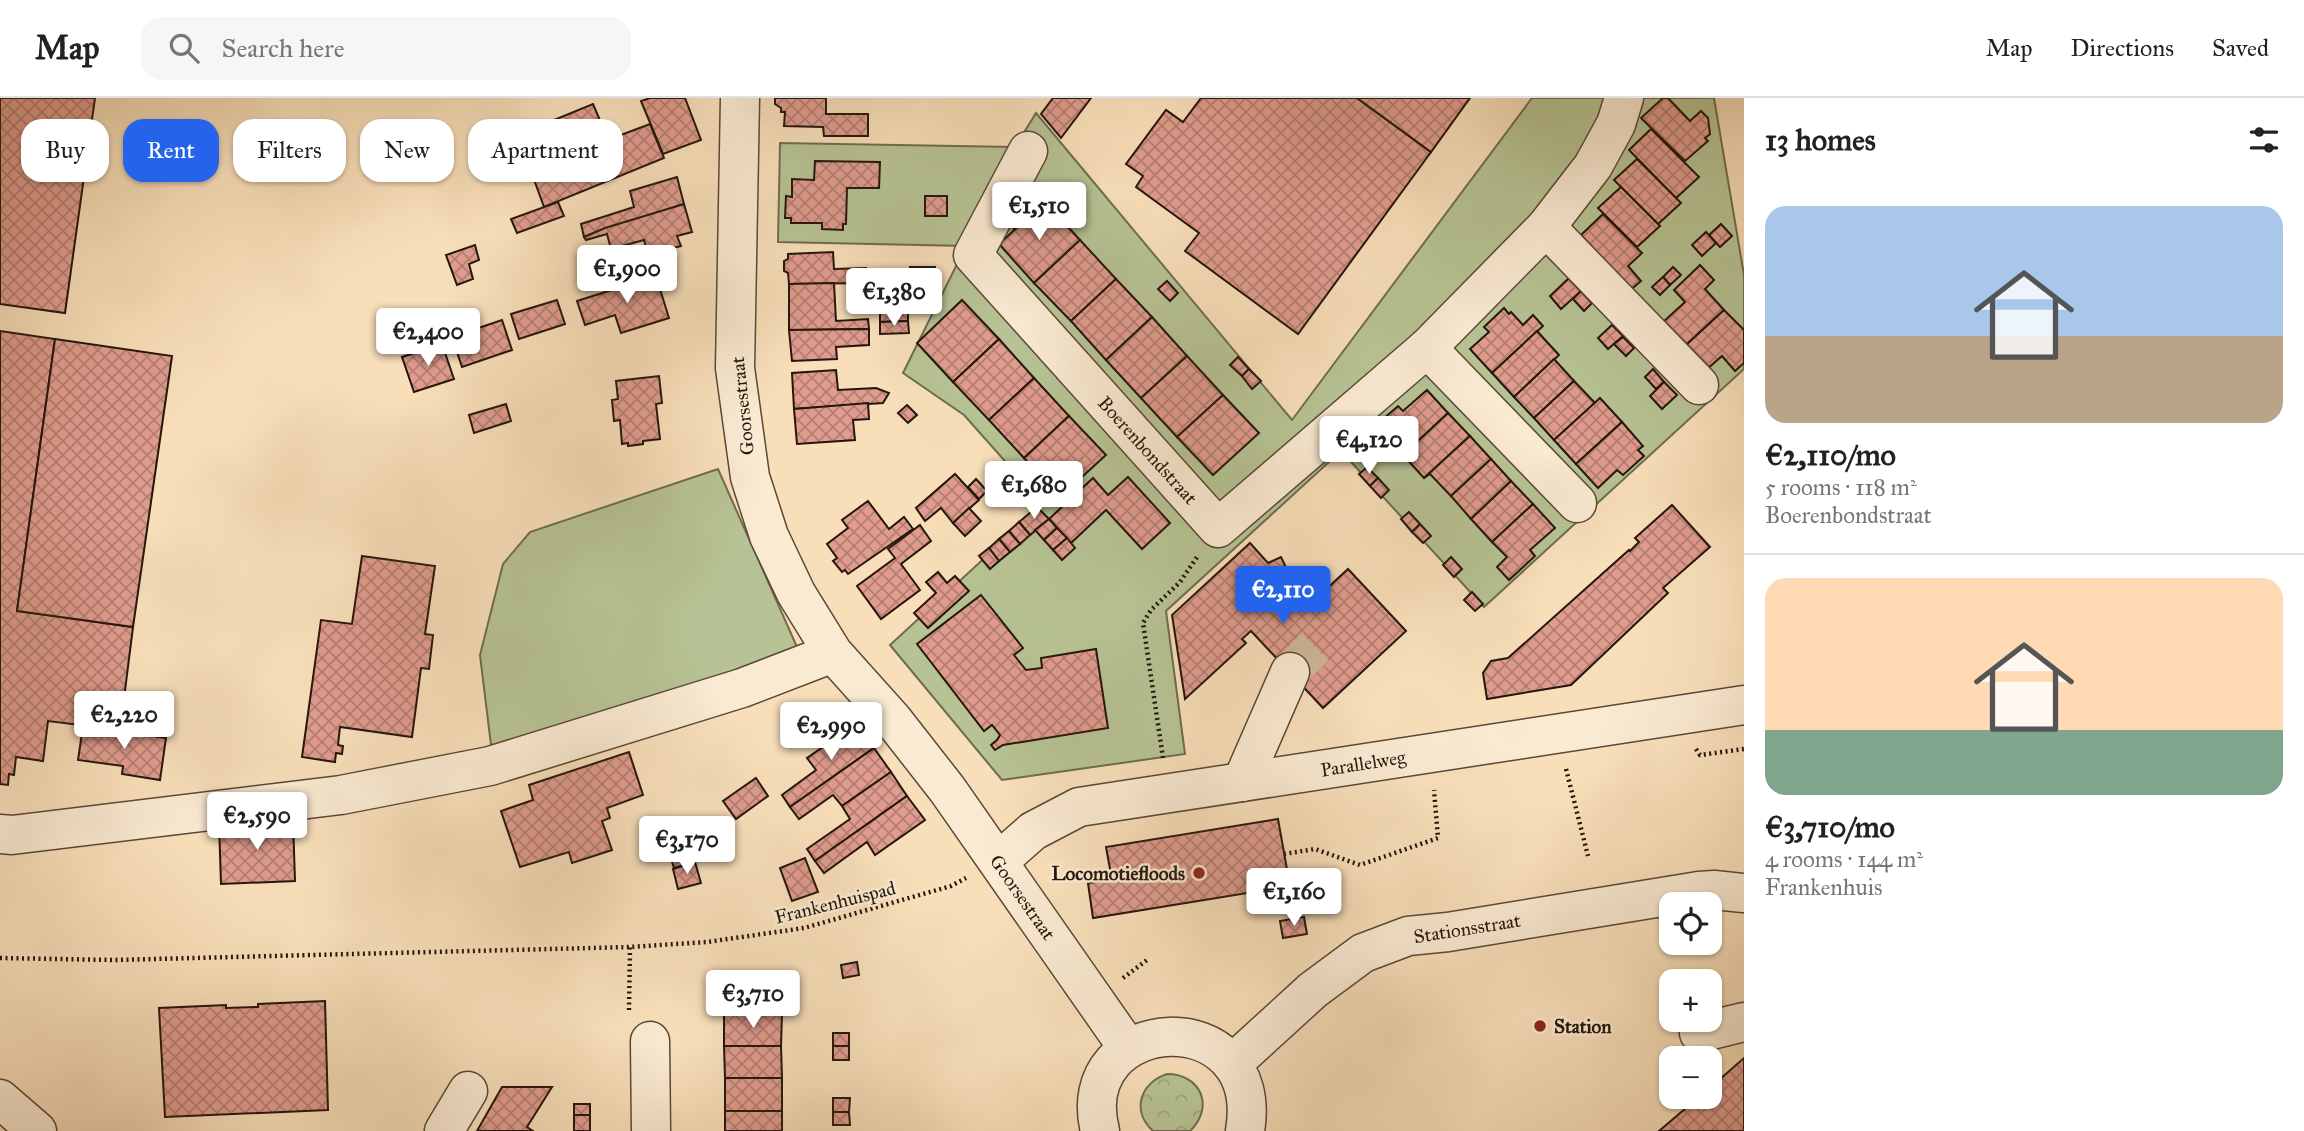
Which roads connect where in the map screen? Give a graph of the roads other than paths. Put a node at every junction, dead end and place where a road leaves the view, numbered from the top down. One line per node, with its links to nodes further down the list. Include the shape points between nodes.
1 (740, 98): 8 (street, Goorsestraat, via 735,368 750,477 769,536 796,593)
2 (1624, 98): 4 (street, via 1594,166)
3 (1028, 151): 5 (street, Boerenbondstraat, via 973,255 1218,528)
4 (1546, 227): 5 (street); 6 (street)
5 (1427, 348): 7 (street)
6 (1699, 385)
7 (1577, 503)
8 (833, 653): 12 (street, via 742,688 490,766 341,795); 13 (street, Goorsestraat, via 893,720)
9 (1290, 672): 11 (street)
10 (1744, 705): 11 (street, Parallelweg)
11 (1242, 782): 13 (street, Parallelweg, via 1079,807 1033,831)
12 (0, 834)
13 (999, 861): 20 (street, Goorsestraat)
14 (1744, 893): 21 (street, Stationsstraat, via 1699,891 1408,936 1363,953 1313,990)
15 (1744, 999): 16 (street)
16 (1722, 1009)
17 (1722, 1020): 18 (street)
18 (1744, 1022)
19 (650, 1041): 26 (street)
20 (1128, 1048): 21 (street, via 1143,1040 1175,1035 1207,1043); 27 (street, via 1099,1088)
21 (1232, 1064): 28 (street, via 1246,1096)
22 (468, 1091): 25 (street)
23 (0, 1099): 24 (street)
24 (37, 1131)
25 (444, 1131)
26 (651, 1131)
27 (1100, 1131)
28 (1245, 1131)

